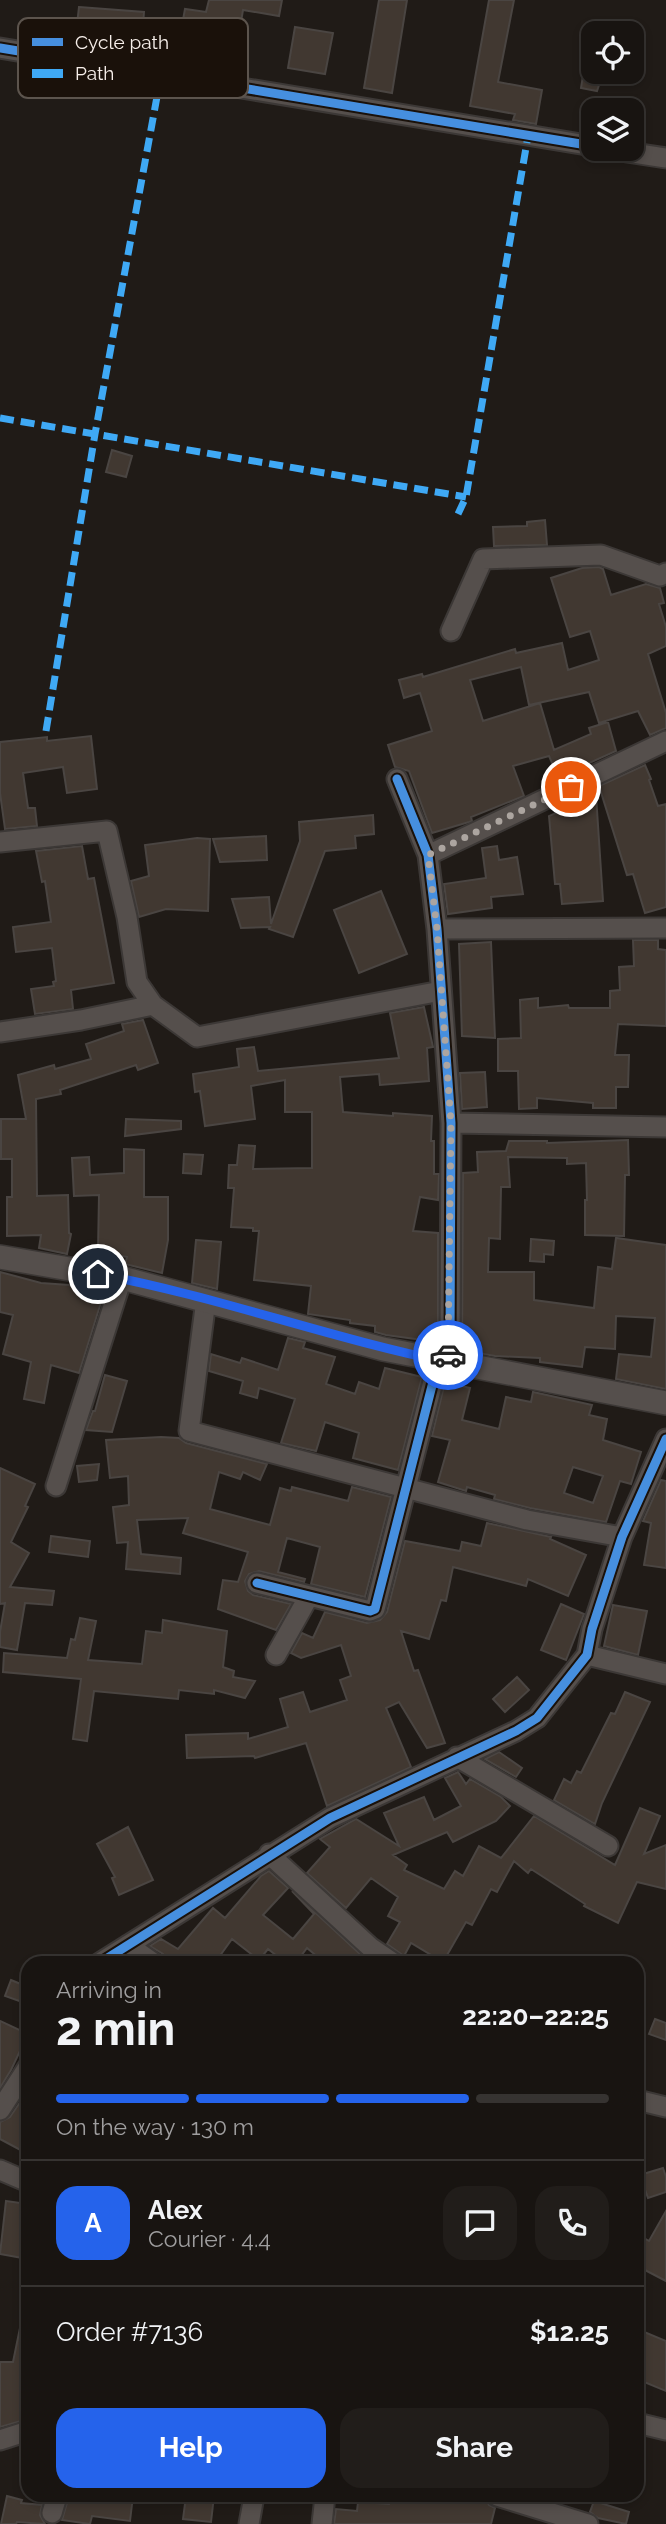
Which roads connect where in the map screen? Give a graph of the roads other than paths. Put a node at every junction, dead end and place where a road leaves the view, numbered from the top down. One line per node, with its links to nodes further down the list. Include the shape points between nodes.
1 (0, 48): 2 (street)
2 (18, 51)
3 (248, 89): 4 (street)
4 (581, 144)
5 (644, 155): 6 (street)
6 (666, 158)
7 (666, 573): 8 (street, via 660,576 601,555 483,559)
8 (451, 631)
9 (666, 741): 12 (street)
10 (397, 779): 12 (street)
11 (0, 842): 16 (street, via 107,831 137,982)
12 (428, 855): 14 (street)
13 (666, 928): 14 (street)
14 (437, 929): 15 (street)
15 (441, 991): 16 (street, via 197,1037); 18 (street)
16 (153, 1005): 17 (street)
17 (0, 1032)
18 (451, 1123): 19 (street); 23 (street)
19 (666, 1127)
20 (0, 1257): 21 (street)
21 (122, 1278): 22 (street); 26 (street)
22 (206, 1300): 23 (street); 27 (street, via 188,1431)
23 (447, 1362): 24 (street); 27 (street, via 436,1370)
24 (666, 1403)
25 (666, 1439): 28 (street)
26 (56, 1486)
27 (407, 1490): 28 (street, via 527,1520); 30 (street, via 376,1609)
28 (622, 1537): 32 (street)
29 (257, 1583): 30 (street)
30 (309, 1596): 31 (street)
31 (276, 1655)
32 (587, 1655): 33 (street); 34 (street, via 537,1717)
33 (666, 1674)
34 (457, 1757): 35 (street); 36 (street, via 330,1818)
35 (608, 1846)
36 (270, 1854): 37 (street); 40 (street)
37 (128, 1945): 38 (street); 39 (street)
38 (111, 1956)
39 (144, 1956)
40 (383, 1956)
41 (21, 2078): 44 (street)
42 (644, 2102): 43 (street)
43 (666, 2107)
44 (0, 2110)
45 (0, 2170): 46 (street)
46 (21, 2179)
47 (644, 2425): 48 (street)
48 (666, 2430)
49 (21, 2433): 50 (street)
50 (0, 2440)
51 (253, 2502): 54 (street)
52 (324, 2502): 55 (street)
53 (516, 2502): 56 (street)
54 (249, 2524)
55 (321, 2524)
56 (588, 2524)

